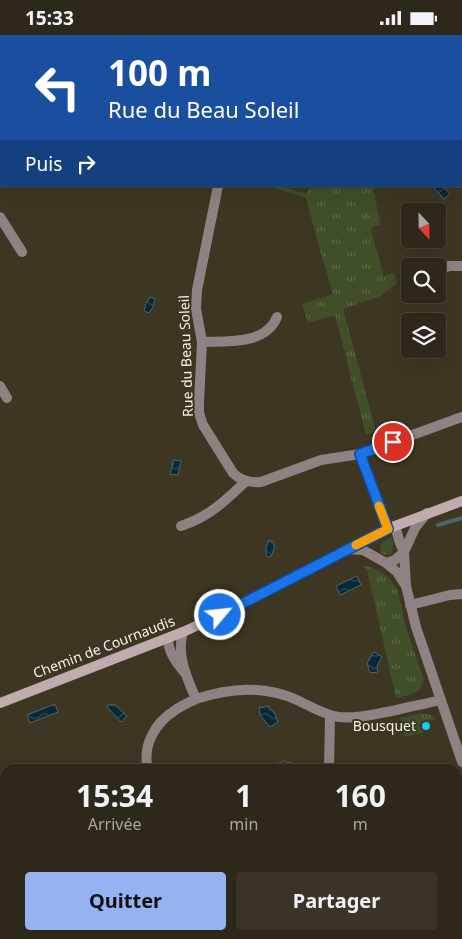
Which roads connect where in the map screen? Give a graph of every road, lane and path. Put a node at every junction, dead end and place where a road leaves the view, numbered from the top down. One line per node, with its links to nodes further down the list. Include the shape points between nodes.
1 (218, 187): 7 (street, Rue du Beau Soleil, via 197,290 196,309)
2 (0, 217): 3 (street)
3 (22, 252)
4 (462, 266): 5 (street)
5 (446, 267)
6 (277, 317): 7 (street, via 265,333 251,339)
7 (202, 342): 12 (street, Rue du Beau Soleil, via 199,413 233,473)
8 (0, 386): 9 (street)
9 (7, 398)
10 (462, 417): 11 (street)
11 (360, 454): 12 (street, via 321,461 262,482); 16 (street)
12 (246, 481): 15 (street, via 214,510)
13 (462, 501): 14 (street, Chemin de Cournaudis)
14 (427, 513): 16 (street, Chemin de Cournaudis); 18 (street, via 415,528)
15 (182, 526)
16 (391, 528): 17 (street, Chemin de Cournaudis); 18 (street)
17 (347, 549): 19 (street, via 363,550); 23 (street, Chemin de Cournaudis)
18 (404, 552): 19 (street, via 396,560); 20 (street)
19 (386, 563): 20 (street)
20 (406, 586): 22 (street)
21 (462, 594): 22 (street)
22 (410, 605): 27 (street)
23 (183, 632): 24 (street, Chemin de Cournaudis); 25 (street, via 180,644)
24 (168, 638): 25 (street, via 173,658); 28 (street, Chemin de Cournaudis)
25 (185, 673): 26 (street)
26 (196, 699): 29 (street, via 223,692 263,690 285,695); 31 (street, via 173,711 158,726 148,745)
27 (441, 700): 29 (street, via 364,717); 30 (street)
28 (0, 703)
29 (330, 716): 32 (street)
30 (462, 762)
31 (147, 764)
32 (329, 764)

